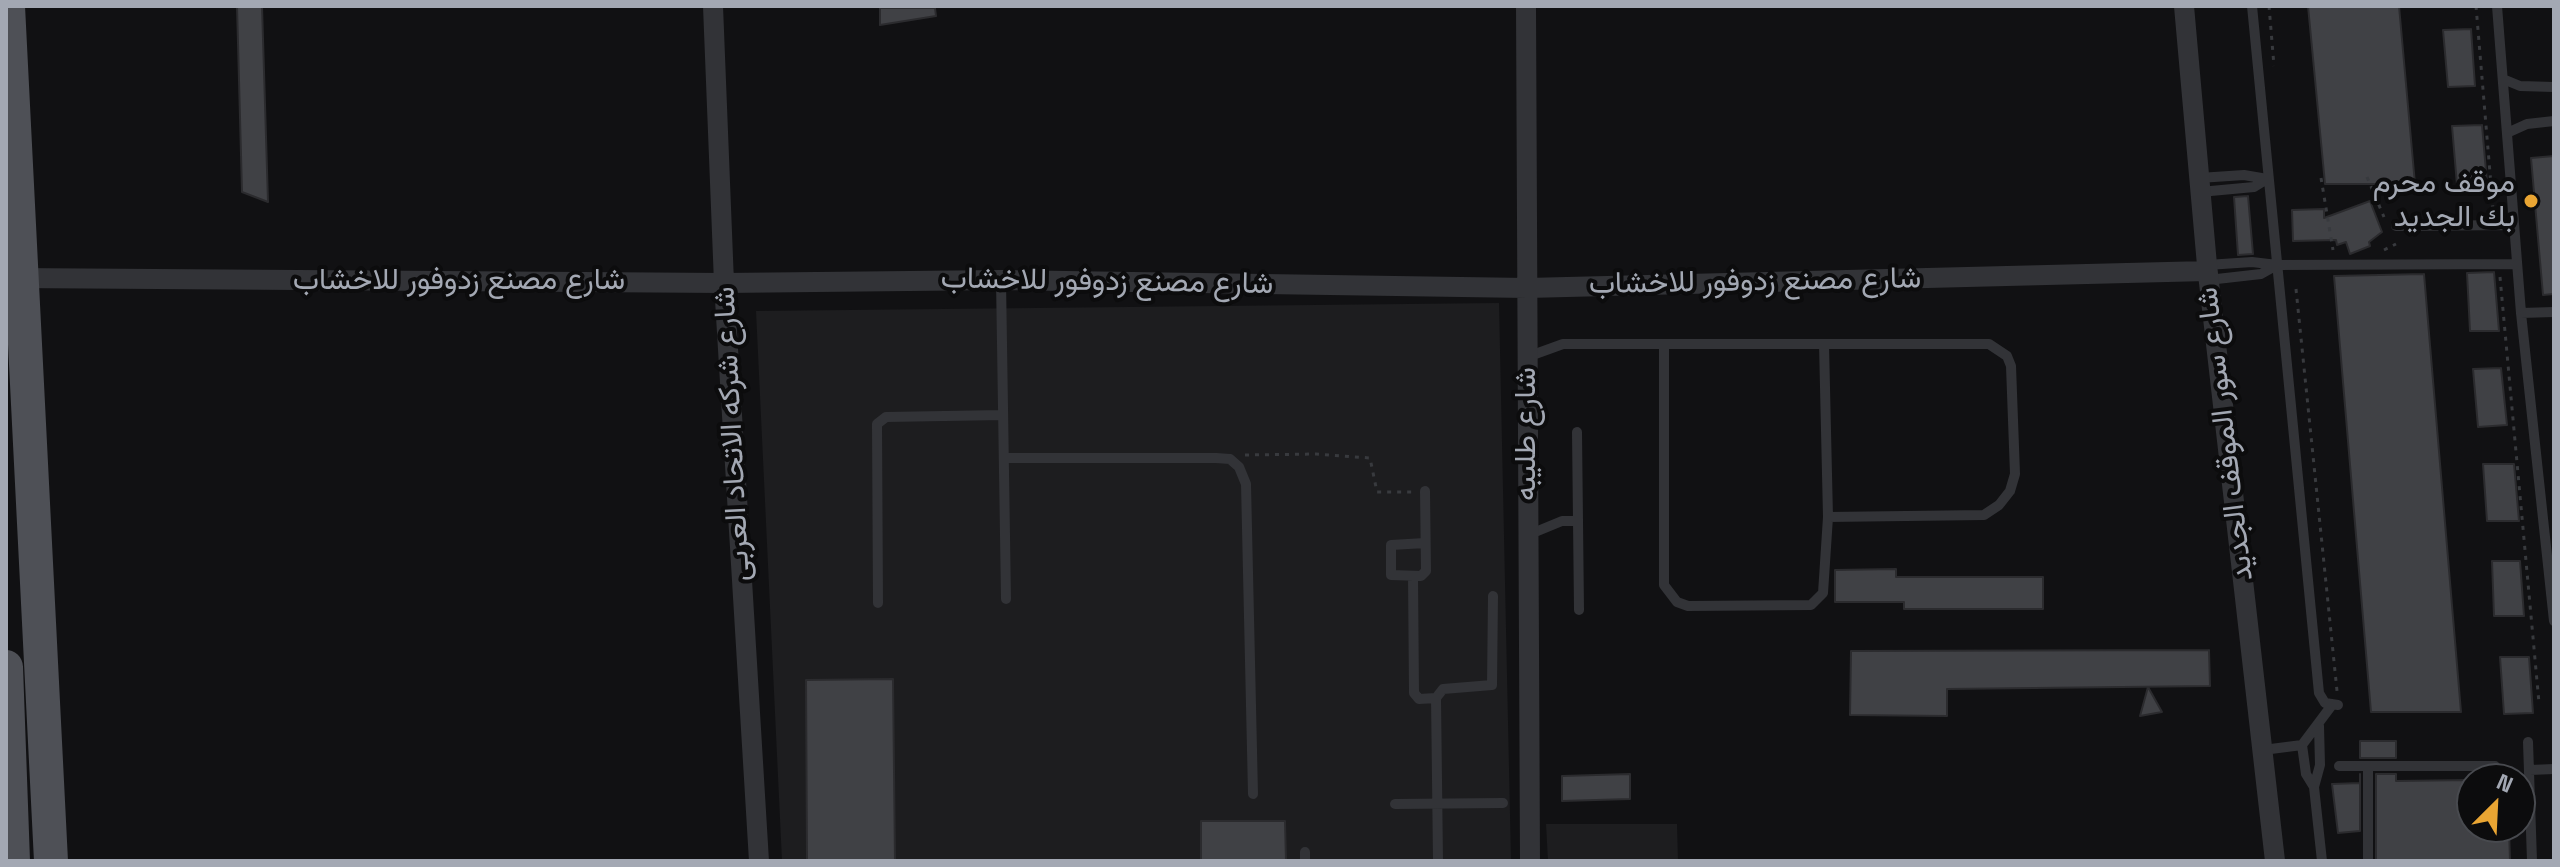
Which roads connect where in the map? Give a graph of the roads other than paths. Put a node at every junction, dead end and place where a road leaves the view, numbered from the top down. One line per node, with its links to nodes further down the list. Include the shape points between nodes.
1 (8, 6): 57 (main road, bridge)
2 (713, 6): 20 (street, شارع شركه الاتحاد العربى)
3 (1526, 6): 21 (street, شارع طليبه)
4 (2184, 6): 12 (street, شارع سور الموقف الجديد)
5 (2252, 6): 11 (lane)
6 (2497, 6): 7 (lane)
7 (2503, 79): 8 (lane, via 2520,86); 10 (lane)
8 (2554, 87)
9 (2554, 121): 10 (lane)
10 (2507, 133): 13 (lane)
11 (2267, 179): 12 (lane, via 2246,189); 16 (lane)
12 (2200, 185): 17 (street, شارع سور الموقف الجديد)
13 (2514, 225): 14 (lane); 15 (lane)
14 (2396, 226)
15 (2517, 264): 16 (lane); 23 (lane)
16 (2277, 265): 17 (lane, via 2261,274); 43 (lane, via 2319,693 2325,703 2335,705)
17 (2208, 272): 21 (street, شارع مصنع زدوفور للاخشاب); 46 (street, شارع سور الموقف الجديد)
18 (6, 278): 20 (street, شارع مصنع زدوفور للاخشاب)
19 (1001, 280): 20 (street, شارع مصنع زدوفور للاخشاب); 21 (street, شارع مصنع زدوفور للاخشاب); 27 (lane)
20 (724, 283): 58 (street, شارع شركه الاتحاد العربى)
21 (1527, 288): 26 (street, شارع طليبه)
22 (2554, 312): 23 (lane)
23 (2521, 313): 40 (lane)
24 (1664, 344): 25 (lane); 26 (lane, via 1563,344); 31 (lane, via 1664,585 1669,595 1688,606 1811,605 1826,585)
25 (1824, 344): 31 (lane); 31 (lane, via 1999,348 2011,366 2015,474 2010,491 1984,515)
26 (1527, 357): 33 (street, شارع طليبه)
27 (1003, 415): 29 (lane); 38 (lane, via 886,417 877,424)
28 (1577, 432): 32 (lane)
29 (1004, 458): 37 (lane); 52 (lane, via 1230,459 1239,467 1246,484)
30 (1425, 491): 34 (lane)
31 (1828, 517)
32 (1578, 521): 33 (lane, via 1562,521); 39 (lane)
33 (1528, 535): 60 (street, شارع طليبه)
34 (1425, 543): 35 (lane, via 1426,571); 35 (lane, via 1394,544 1389,549 1391,575)
35 (1413, 576): 42 (lane, via 1414,693 1419,699)
36 (1493, 596): 42 (lane, via 1492,685 1443,689)
37 (1006, 599)
38 (878, 603)
39 (1579, 610)
40 (2554, 621)
41 (6, 667): 56 (main road)
42 (1436, 698): 55 (lane)
43 (2319, 725): 45 (lane); 51 (lane, via 2320,765)
44 (2528, 742): 47 (lane)
45 (2302, 745): 46 (lane); 51 (lane, via 2306,774)
46 (2263, 750): 61 (street, شارع سور الموقف الجديد)
47 (2530, 763)
48 (2339, 766): 49 (lane)
49 (2368, 766): 50 (lane); 63 (lane)
50 (2456, 766)
51 (2314, 787): 62 (lane)
52 (1253, 794)
53 (1503, 803): 55 (lane)
54 (1395, 804): 55 (lane)
55 (1437, 804): 59 (lane)
56 (13, 861)
57 (51, 861)
58 (759, 861)
59 (1438, 861)
60 (1530, 861)
61 (2275, 861)
62 (2322, 861)
63 (2368, 861)

